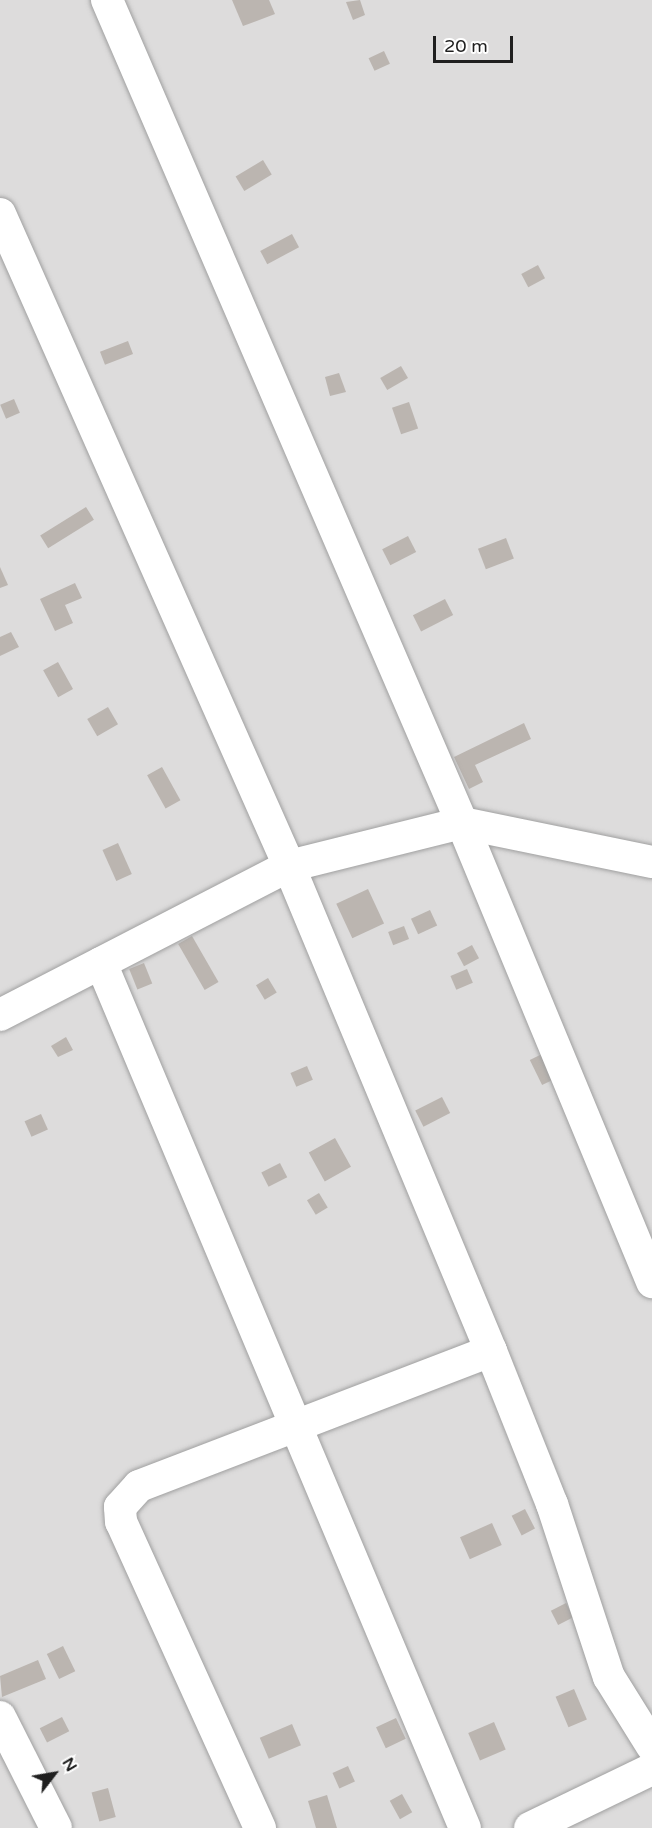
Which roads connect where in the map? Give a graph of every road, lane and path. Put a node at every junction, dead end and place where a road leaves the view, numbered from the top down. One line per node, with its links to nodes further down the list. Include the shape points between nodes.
1 (107, 0): 3 (street)
2 (0, 214): 5 (street)
3 (462, 823): 4 (street); 5 (street); 8 (street)
4 (652, 862)
5 (289, 866): 6 (street); 9 (street)
6 (101, 963): 7 (street); 10 (street)
7 (0, 1015)
8 (652, 1282)
9 (491, 1351): 10 (street); 12 (street, via 552,1504 609,1677)
10 (294, 1426): 15 (street, via 139,1486 120,1507 121,1522); 16 (street)
11 (0, 1717): 14 (street)
12 (652, 1746)
13 (652, 1769): 17 (street)
14 (56, 1828)
15 (260, 1828)
16 (465, 1828)
17 (530, 1828)

